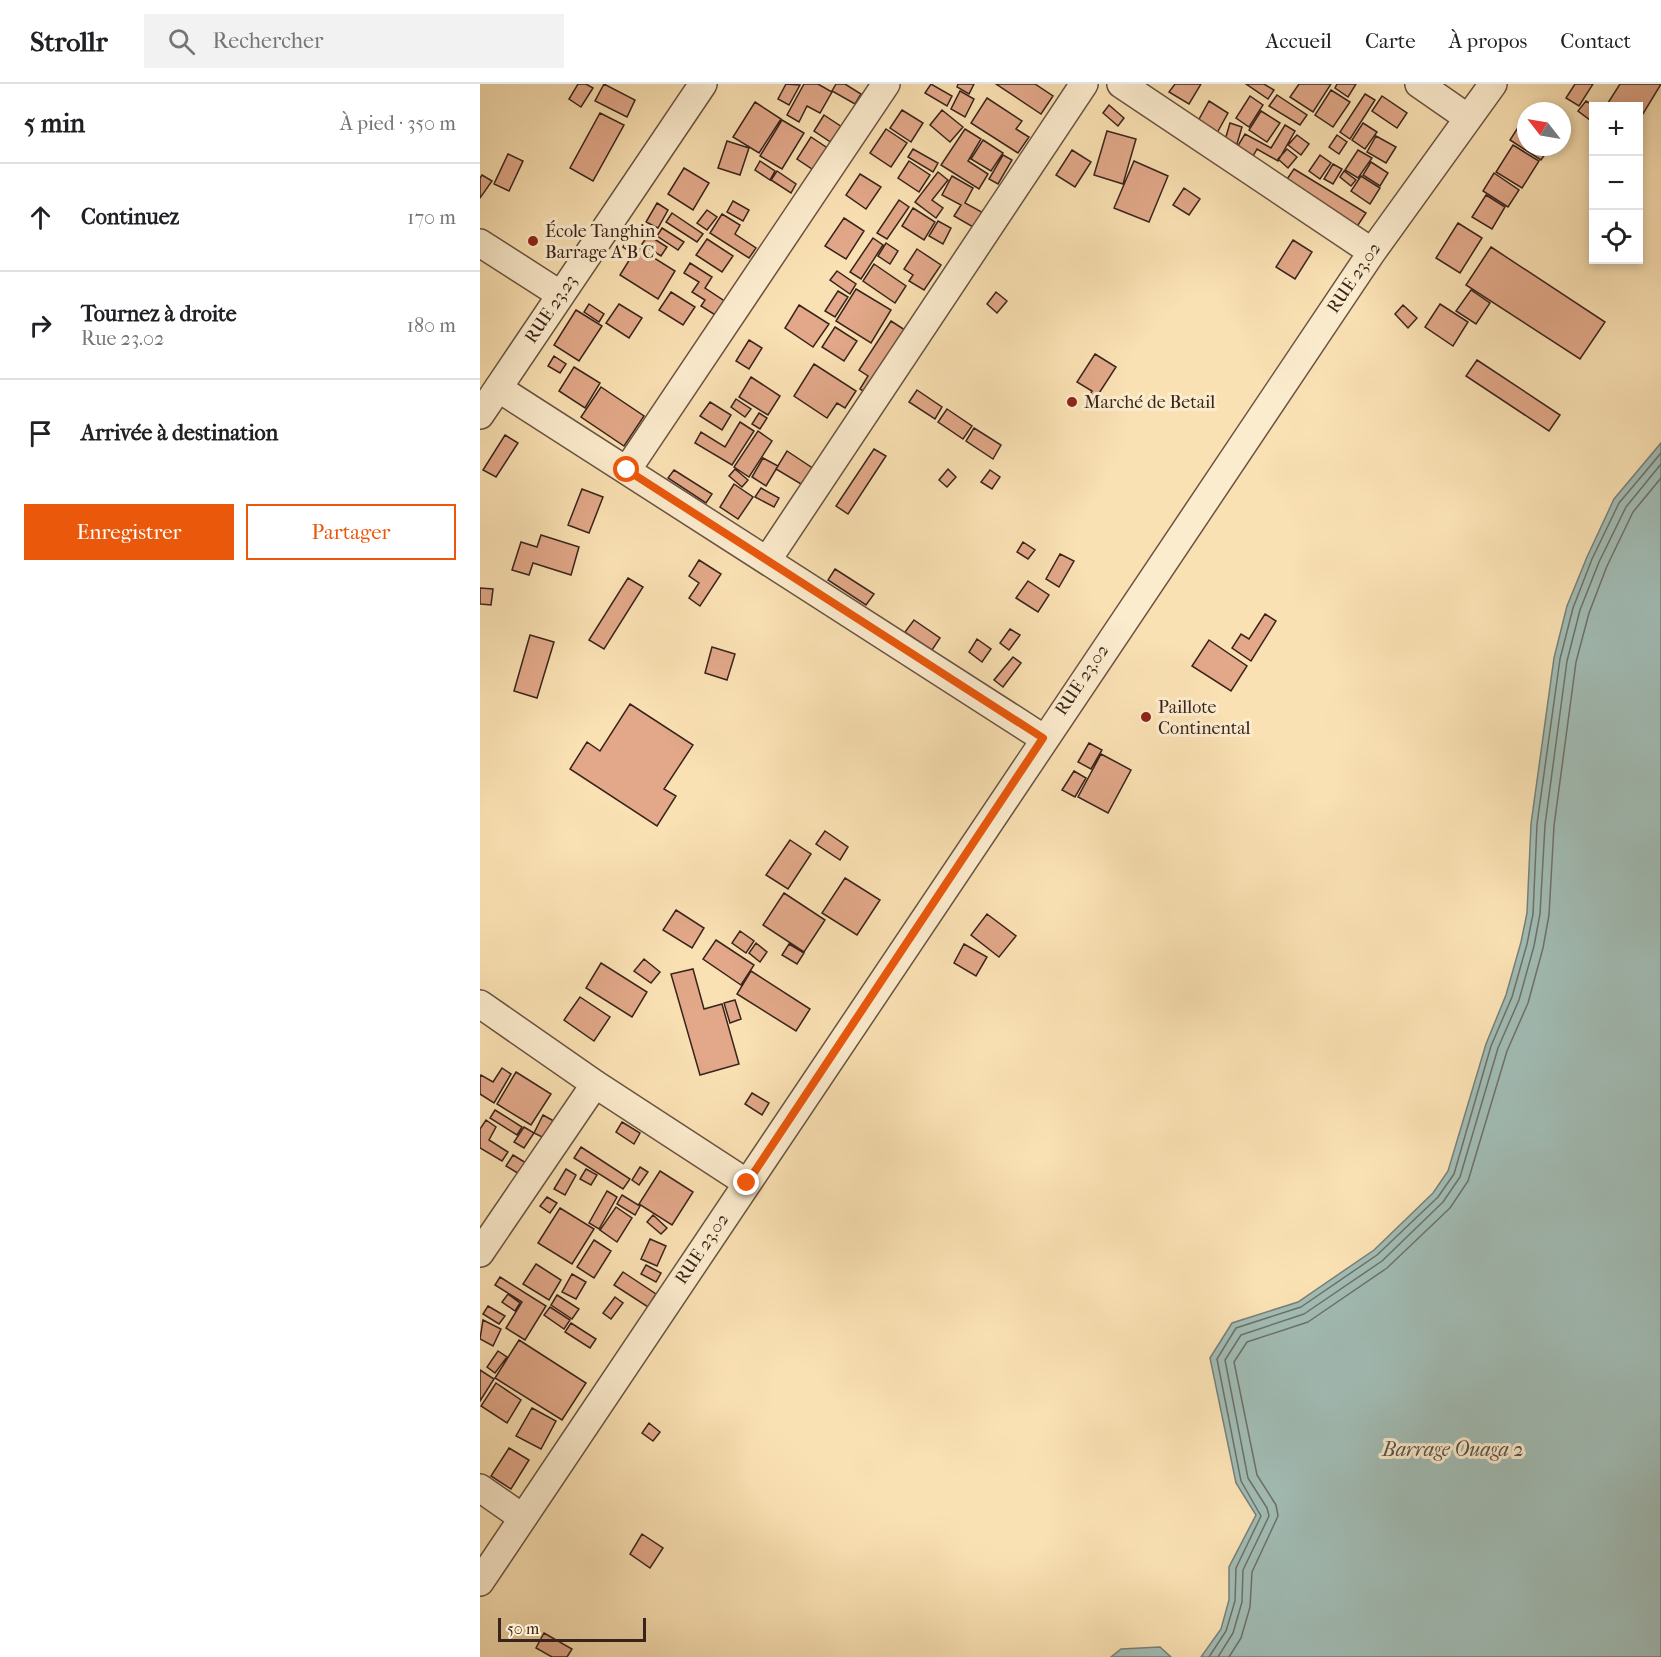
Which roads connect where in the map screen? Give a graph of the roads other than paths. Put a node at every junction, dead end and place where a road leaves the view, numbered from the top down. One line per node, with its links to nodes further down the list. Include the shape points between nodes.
1 (704, 84): 10 (street, RUE 23.23)
2 (886, 84): 13 (street)
3 (1084, 84): 14 (street)
4 (1121, 84): 9 (street)
5 (1419, 84): 7 (street)
6 (1493, 84): 7 (street, RUE 23.02)
7 (1468, 118): 9 (street, RUE 23.02)
8 (480, 243): 10 (street)
9 (1371, 252): 15 (street, RUE 23.02)
10 (561, 295): 11 (street, RUE 23.23)
11 (498, 388): 12 (street, RUE 23.23); 13 (street)
12 (480, 415)
13 (627, 470): 14 (street)
14 (768, 559): 15 (street)
15 (1043, 738): 18 (street, RUE 23.02)
16 (480, 1004): 17 (street)
17 (595, 1084): 18 (street); 19 (street)
18 (747, 1183): 21 (street, RUE 23.02)
19 (480, 1253)
20 (480, 1488): 21 (street)
21 (523, 1518): 22 (street, RUE 23.02)
22 (480, 1582)

